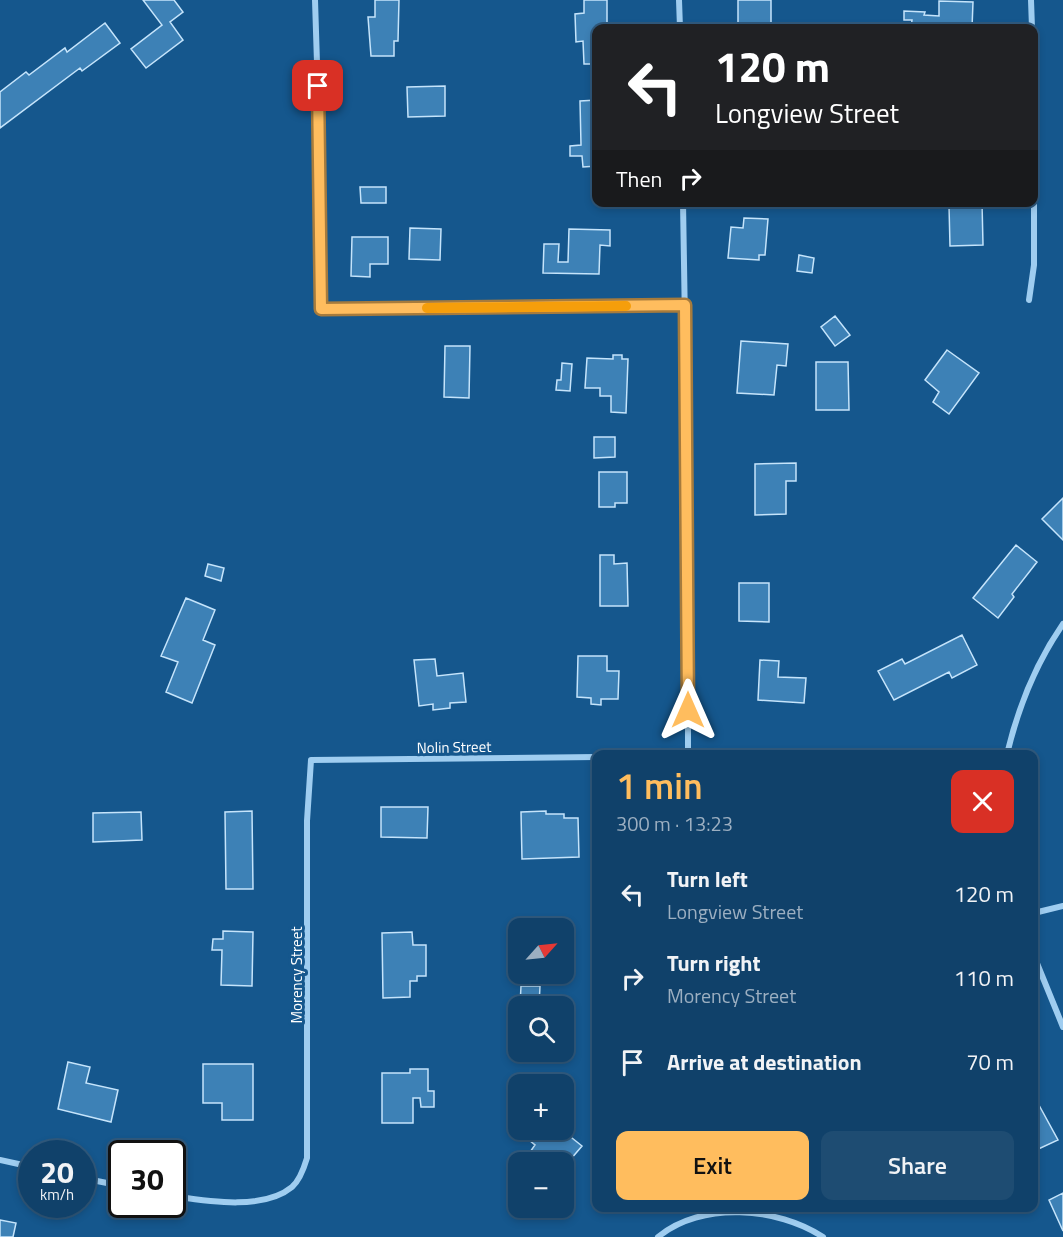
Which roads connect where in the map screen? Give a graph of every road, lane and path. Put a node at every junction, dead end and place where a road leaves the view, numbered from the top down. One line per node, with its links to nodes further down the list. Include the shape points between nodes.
1 (315, 0): 9 (street, via 321,309)
2 (679, 0): 4 (street)
3 (1031, 0): 5 (street)
4 (680, 24)
5 (1032, 24)
6 (683, 207): 9 (street)
7 (1034, 207): 8 (street, via 1034,264)
8 (1029, 300)
9 (685, 305): 11 (street)
10 (1063, 624): 12 (street, via 1025,695)
11 (688, 750)
12 (1008, 750)
13 (592, 758): 14 (street, Nolin Street)
14 (310, 760): 21 (street, Morency Street, via 307,1158 292,1186 266,1198 248,1201)
15 (1063, 906): 16 (street)
16 (1038, 912)
17 (1038, 966): 18 (street)
18 (1063, 1027)
19 (0, 1160): 20 (street)
20 (18, 1164)
21 (186, 1197)
22 (658, 1237): 23 (street, via 684,1222 730,1212 790,1221)
23 (823, 1237)

